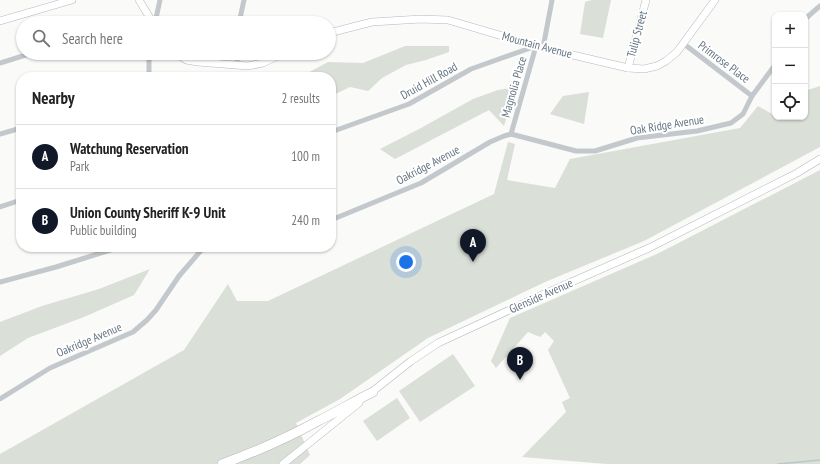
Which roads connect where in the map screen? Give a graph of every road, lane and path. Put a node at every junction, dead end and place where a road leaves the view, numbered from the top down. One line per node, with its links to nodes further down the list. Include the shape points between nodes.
1 (72, 0): 10 (main road)
2 (138, 0): 11 (main road)
3 (160, 0): 12 (street)
4 (244, 0): 13 (street)
5 (552, 0): 18 (street, Magnolia Place)
6 (646, 0): 26 (main road, Tulip Street)
7 (715, 0): 17 (main road, Mountain Avenue)
8 (820, 6): 14 (street)
9 (16, 16): 15 (main road)
10 (17, 16)
11 (149, 16)
12 (155, 16)
13 (240, 16)
14 (808, 16)
15 (0, 21)
16 (336, 31): 18 (main road, Mountain Avenue, via 372,22 448,20)
17 (684, 44): 26 (main road, Mountain Avenue, via 673,56 658,66); 29 (street, Primrose Place)
18 (540, 47): 26 (main road, Mountain Avenue); 31 (street, Druid Hill Road, via 466,72 409,104); 33 (street, Magnolia Place)
19 (16, 58): 24 (street)
20 (149, 60): 28 (street)
21 (187, 60): 25 (main road)
22 (236, 60): 25 (street)
23 (267, 60): 25 (main road, via 258,64)
24 (0, 63)
25 (236, 66)
26 (628, 68)
27 (772, 69): 29 (street, Oak Ridge Avenue)
28 (149, 72)
29 (752, 96): 33 (street, Oak Ridge Avenue, via 743,114 731,123 697,131 637,138 594,151 576,151)
30 (16, 129): 32 (street)
31 (336, 130)
32 (0, 134)
33 (511, 134): 37 (street, Oakridge Avenue, via 490,142 421,183)
34 (820, 159): 41 (main road, Glenside Avenue, via 649,248 542,294 438,344 411,361)
35 (16, 202): 36 (street)
36 (0, 207)
37 (336, 218)
38 (104, 252): 40 (street)
39 (200, 252): 42 (street, Oakridge Avenue, via 179,276 156,310 133,332 50,368)
40 (0, 282)
41 (372, 392): 43 (highway, via 318,422); 44 (main road, Glenside Avenue)
42 (0, 400)
43 (222, 464)
44 (283, 464)

